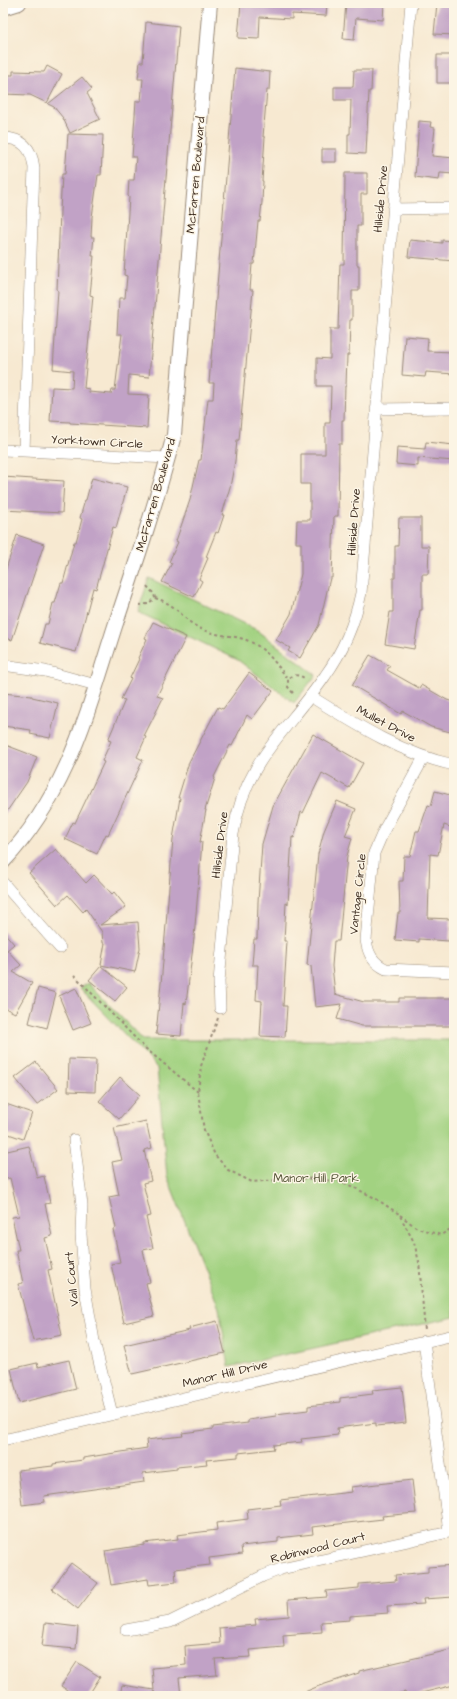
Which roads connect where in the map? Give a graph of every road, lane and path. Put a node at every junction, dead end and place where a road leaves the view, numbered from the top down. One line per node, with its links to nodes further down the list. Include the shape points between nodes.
1 (19, 3): 4 (street)
2 (210, 3): 12 (street, McFarren Boulevard, via 174,435)
3 (411, 3): 7 (street, Hillside Drive)
4 (3, 8)
5 (3, 138): 11 (street, via 23,142 32,154 34,168)
6 (454, 208): 7 (street)
7 (393, 209): 8 (street, Hillside Drive)
8 (376, 408): 9 (street); 21 (street, Hillside Drive, via 363,577 358,606 338,655)
9 (454, 408)
10 (3, 450): 11 (street, Yorktown Circle)
11 (24, 451): 12 (street, Yorktown Circle)
12 (168, 458): 19 (street, McFarren Boulevard, via 160,490)
13 (146, 585): 14 (path)
14 (155, 598): 15 (path, via 148,604); 17 (path, via 172,605 200,628 219,635 240,638 259,646)
15 (139, 605)
16 (3, 664): 19 (street, via 45,671)
17 (288, 679): 18 (path, via 299,675); 20 (path, via 288,687)
18 (306, 679)
19 (96, 685): 24 (street, McFarren Boulevard, via 59,784 27,834)
20 (293, 693)
21 (310, 696): 22 (street, Mullet Drive, via 397,747); 29 (street, Hillside Drive, via 260,761 244,790 236,812 219,981)
22 (424, 757): 23 (street, Mullet Drive); 27 (street, Vantage Circle, via 374,853 367,950 379,966 386,969)
23 (454, 765)
24 (3, 862)
25 (3, 884): 26 (street)
26 (60, 948)
27 (454, 972)
28 (74, 975): 30 (path, via 145,1048)
29 (220, 1008): 30 (path, via 201,1066)
30 (198, 1092): 32 (path, via 204,1130 215,1155 228,1170 239,1177 252,1182 303,1178 343,1182)
31 (74, 1140): 36 (street, Vail Court, via 82,1206 84,1289)
32 (399, 1214): 33 (path, via 417,1228 441,1235); 35 (path, via 414,1242 419,1262 426,1325)
33 (454, 1224)
34 (454, 1334): 35 (street, Manor Hill Drive)
35 (424, 1341): 36 (street, Manor Hill Drive); 38 (street)
36 (112, 1414): 37 (street, Manor Hill Drive)
37 (3, 1440)
38 (451, 1531): 39 (street, Robinwood Court, via 281,1569 170,1622)
39 (126, 1630)

